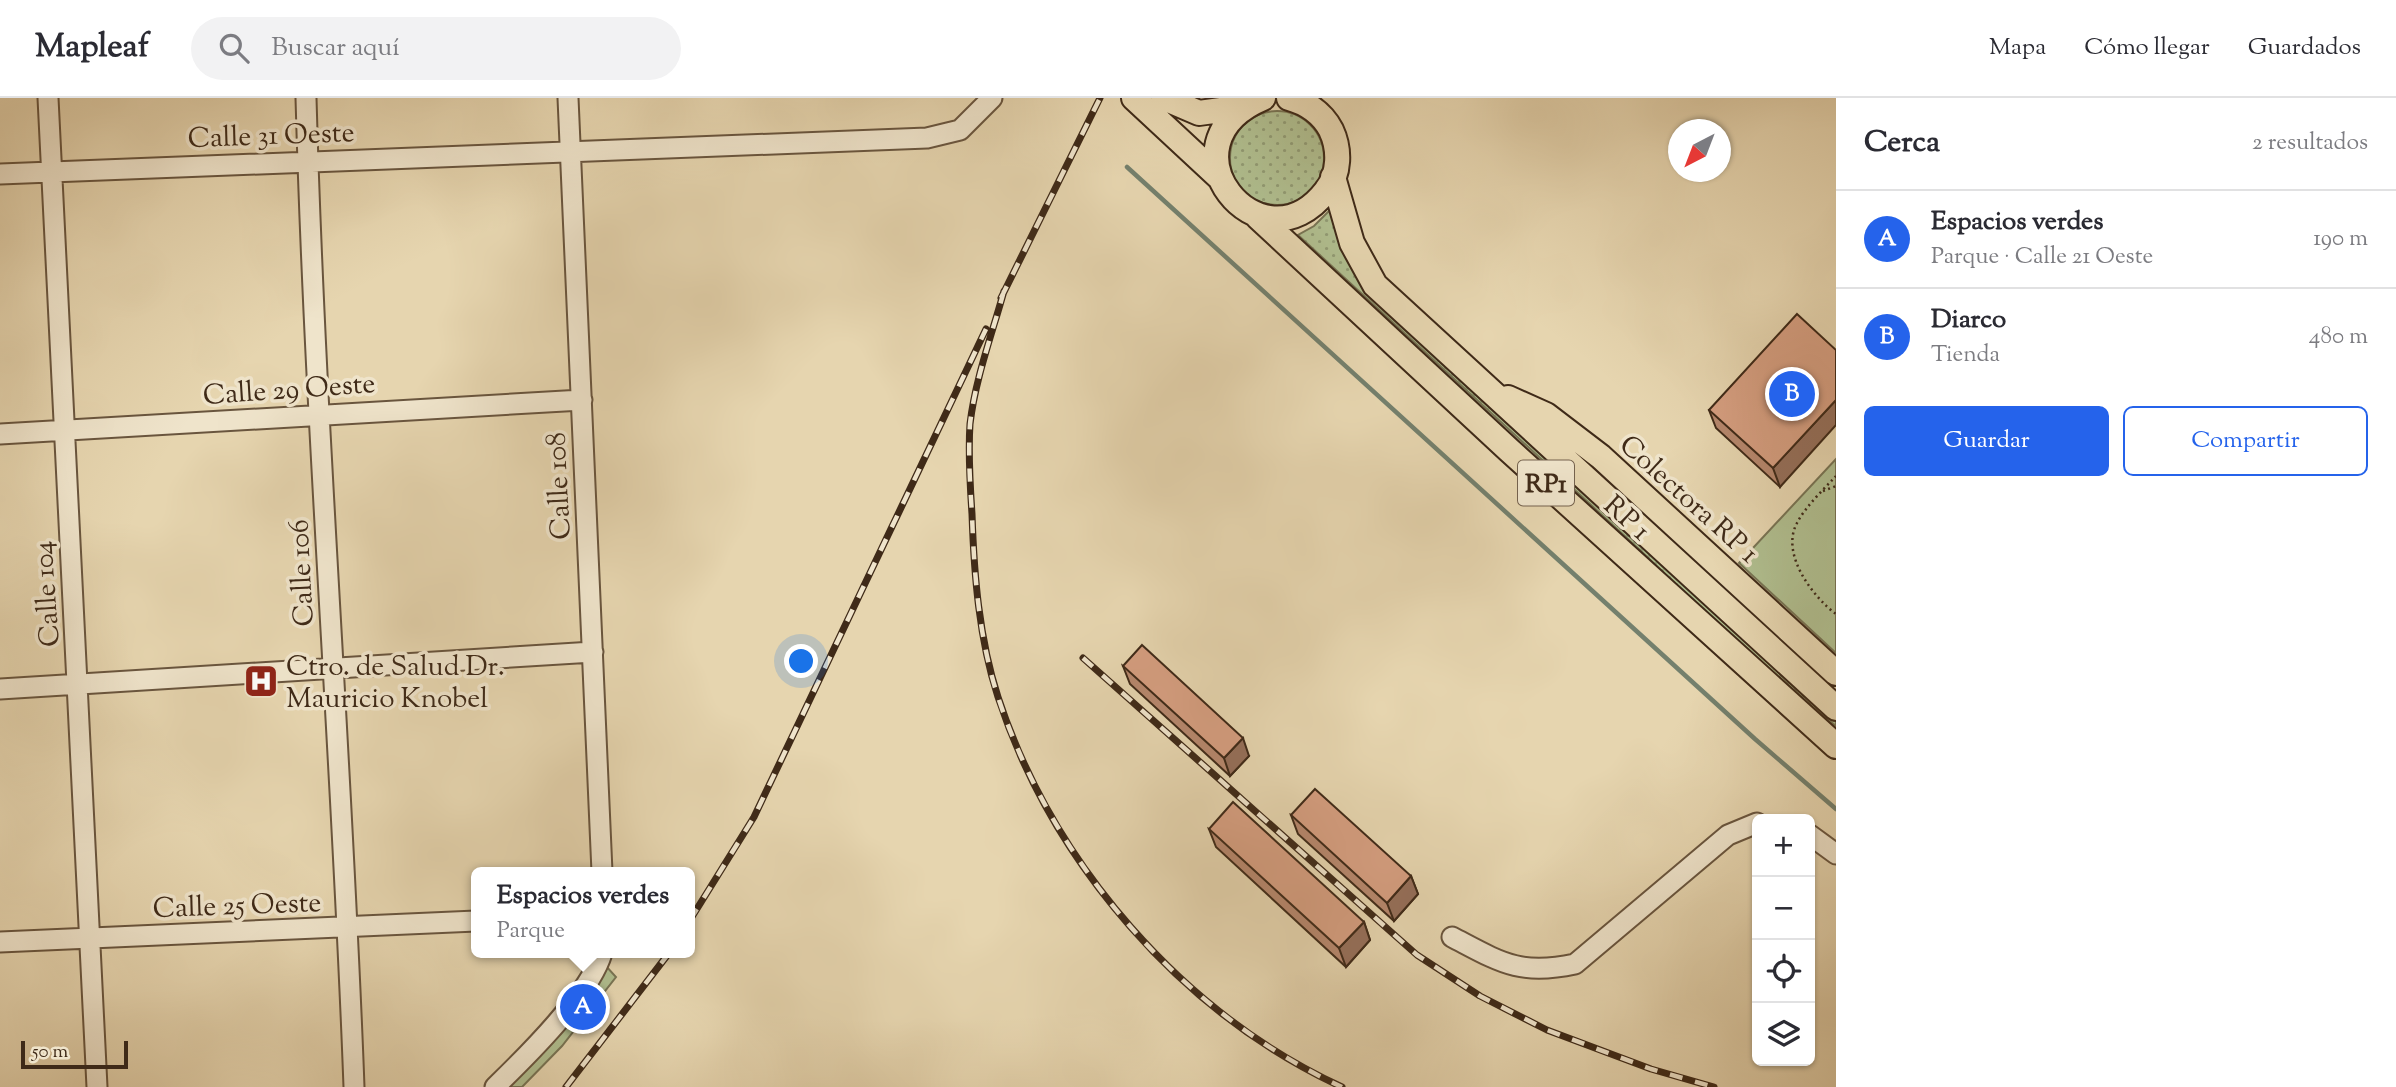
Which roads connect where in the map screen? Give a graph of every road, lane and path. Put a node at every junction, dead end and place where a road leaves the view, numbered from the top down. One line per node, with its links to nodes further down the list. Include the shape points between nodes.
1 (48, 98): 12 (street, Calle 104)
2 (306, 98): 11 (street, Calle 106)
3 (568, 98): 10 (street, Calle 108)
4 (992, 98): 10 (street, Calle 31 Oeste, via 960,130 927,138)
5 (1134, 98): 14 (main road, RP1)
6 (1164, 98): 8 (main road, via 1199,113)
7 (1290, 98): 9 (main road, RP1)
8 (1253, 102): 14 (main road, via 1228,120 1218,138 1215,158)
9 (1315, 106): 15 (main road, RP1, via 1337,149)
10 (570, 150): 11 (street, Calle 31 Oeste); 18 (street, Calle 108)
11 (308, 160): 12 (street, Calle 31 Oeste); 19 (street, Calle 106)
12 (52, 172): 13 (street, Calle 31 Oeste); 20 (street, Calle 104)
13 (0, 174)
14 (1219, 177): 16 (main road, RP1, via 1228,195)
15 (1334, 177): 16 (main road, via 1317,203 1301,213); 17 (main road, RP 1 / RP1, via 1346,225 1366,273)
16 (1258, 217): 32 (main road, RP 1 / RP1)
17 (1488, 389): 28 (main road, Colectora RP 1, via 1546,415 1601,457); 31 (main road, RP 1 / RP1)
18 (582, 400): 19 (street, Calle 29 Oeste); 26 (street, Calle 108)
19 (318, 414): 20 (street, Calle 29 Oeste); 27 (street, Calle 106)
20 (63, 431): 21 (street, Calle 29 Oeste); 29 (street, Calle 104)
21 (0, 434)
22 (1836, 476): 24 (path)
23 (1836, 486): 24 (path)
24 (1821, 492): 25 (path, via 1795,525 1794,551 1804,580)
25 (1836, 614)
26 (593, 652): 27 (street); 36 (street, Calle 108)
27 (334, 668): 29 (street); 38 (street, Calle 106)
28 (1836, 673)
29 (78, 685): 30 (street); 39 (street, Calle 104)
30 (0, 689)
31 (1836, 708)
32 (1836, 746)
33 (1752, 825): 40 (street, via 1728,835 1575,964 1545,970 1505,965)
34 (1815, 839): 35 (street)
35 (1836, 854)
36 (602, 867)
37 (471, 921): 38 (street, Calle 25 Oeste)
38 (348, 928): 39 (street, Calle 25 Oeste); 44 (street, Calle 106)
39 (89, 937): 41 (street, Calle 25 Oeste); 43 (street, Calle 104)
40 (1452, 937)
41 (0, 942)
42 (600, 958): 45 (street, via 594,973 548,1032)
43 (97, 1087)
44 (354, 1087)
45 (495, 1087)

